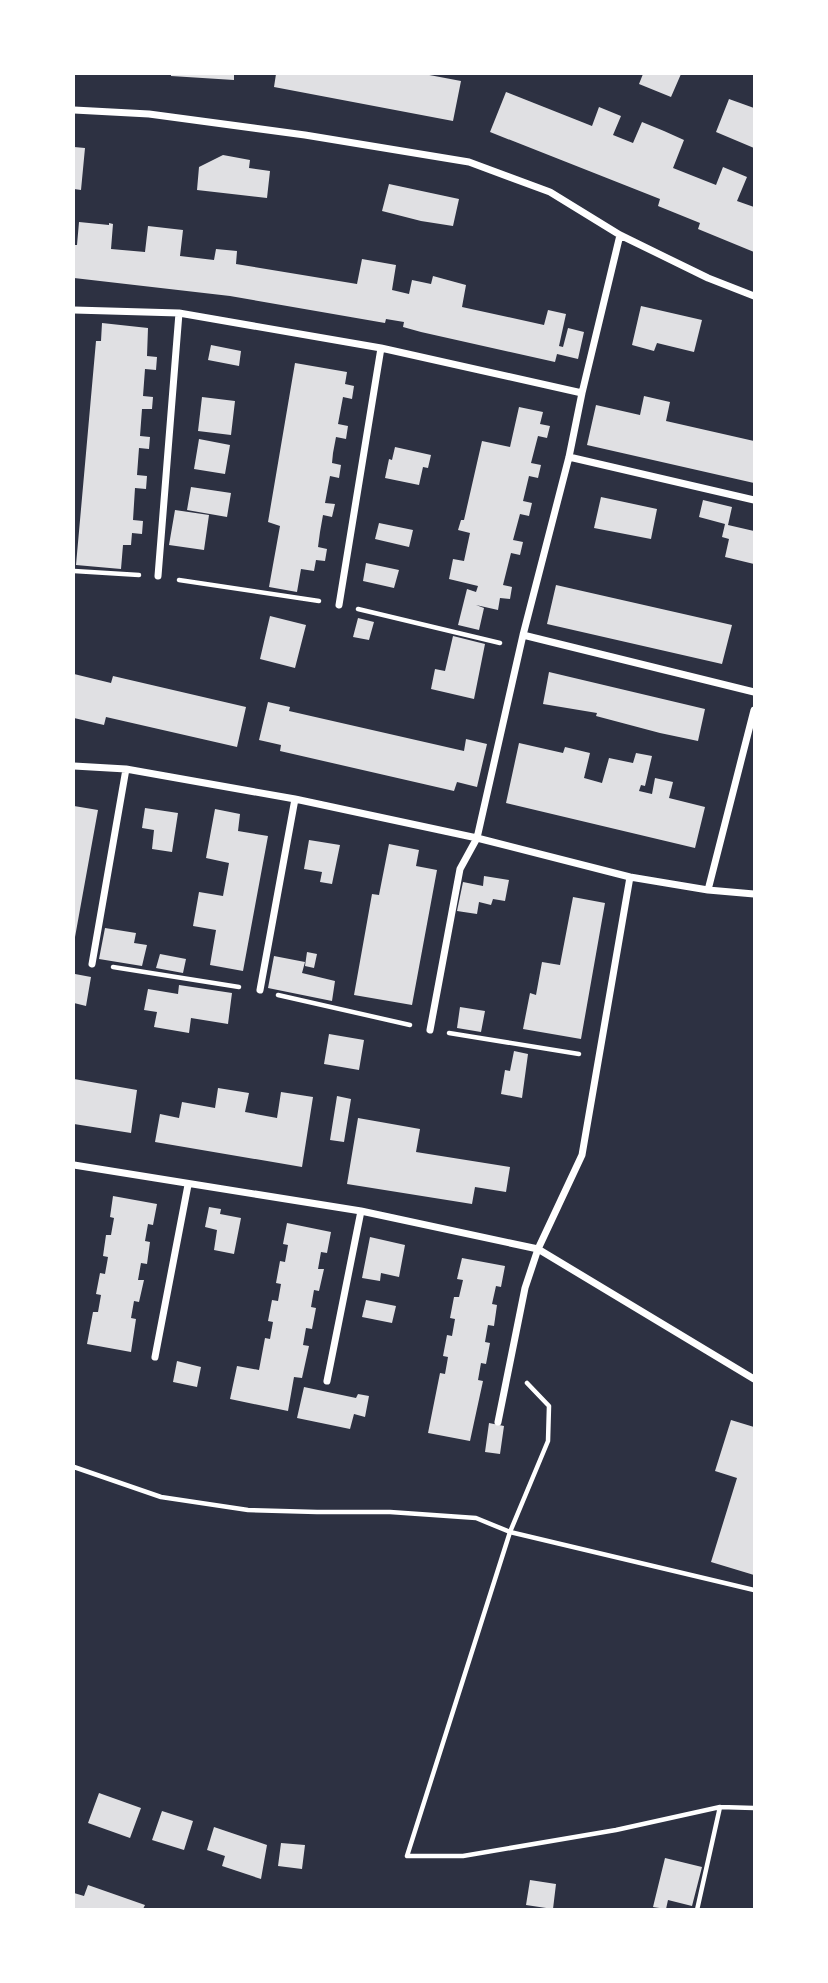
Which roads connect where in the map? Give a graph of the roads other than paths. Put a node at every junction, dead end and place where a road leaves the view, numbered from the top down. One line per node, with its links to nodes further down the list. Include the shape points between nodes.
1 (74, 110): 2 (street, via 149,114 318,136 469,162 550,192)
2 (620, 235): 3 (street); 7 (street)
3 (754, 296)
4 (74, 310): 5 (street)
5 (179, 313): 6 (street); 10 (street)
6 (382, 348): 7 (street); 11 (street)
7 (582, 393): 8 (street)
8 (569, 457): 9 (street); 12 (street)
9 (754, 500)
10 (158, 576)
11 (339, 605)
12 (523, 635): 13 (street); 18 (street)
13 (754, 692)
14 (754, 710): 20 (street)
15 (74, 766): 16 (street)
16 (126, 769): 17 (street); 22 (street)
17 (295, 799): 18 (street); 23 (street)
18 (477, 838): 19 (street); 24 (street, via 460,869)
19 (630, 877): 20 (street); 28 (street, via 582,1155)
20 (708, 890): 21 (street)
21 (754, 894)
22 (92, 964)
23 (260, 990)
24 (430, 1030)
25 (74, 1166): 26 (street)
26 (188, 1185): 27 (street); 29 (street)
27 (361, 1210): 28 (street); 31 (street)
28 (538, 1248): 30 (street); 32 (street, via 525,1288)
29 (155, 1357)
30 (754, 1378)
31 (327, 1381)
32 (498, 1422)

